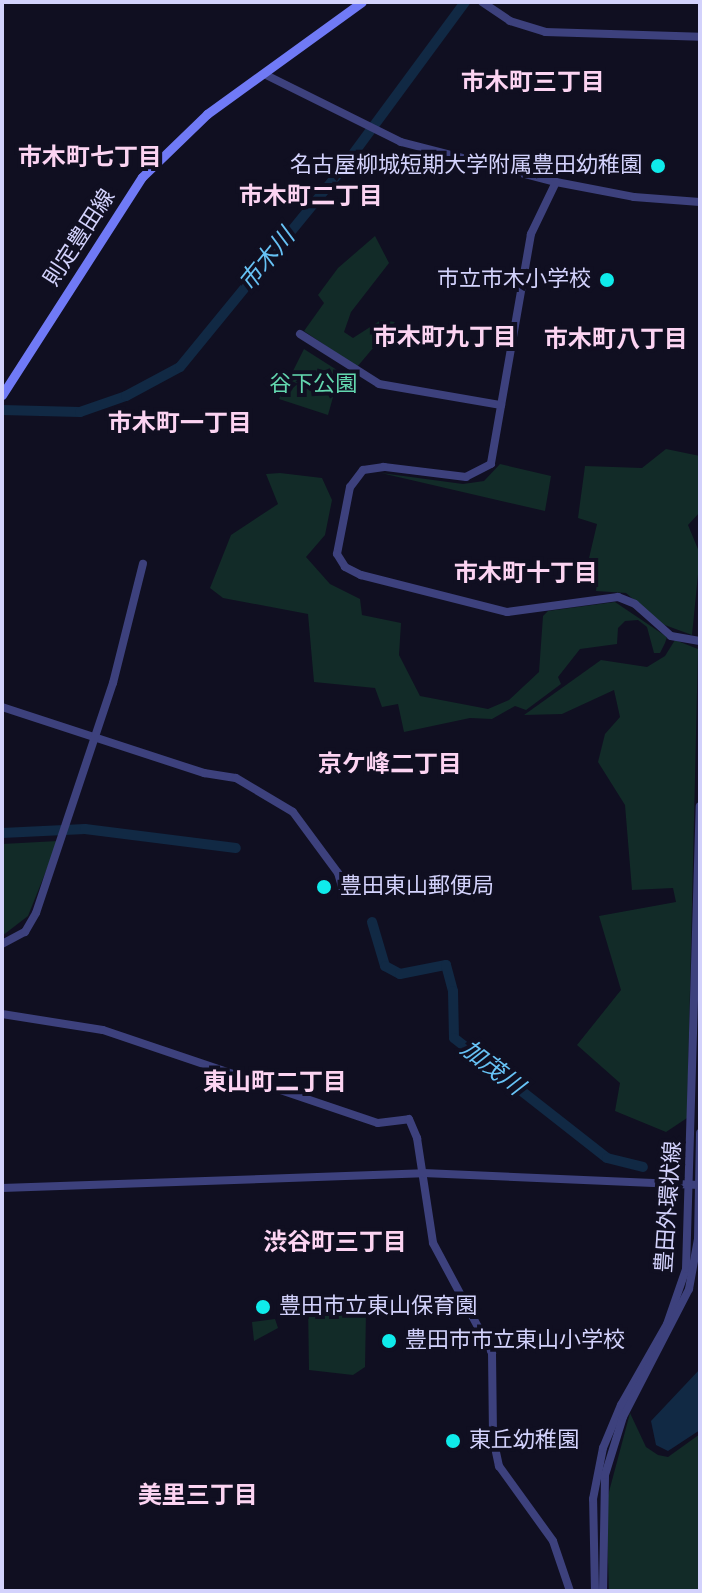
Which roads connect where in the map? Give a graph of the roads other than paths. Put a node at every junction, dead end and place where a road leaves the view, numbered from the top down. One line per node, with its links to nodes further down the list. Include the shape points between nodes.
1 (362, 2): 4 (main road, 則定豊田線)
2 (482, 2): 3 (street, via 510,21 545,32)
3 (700, 37)
4 (264, 74): 5 (street, via 382,134); 8 (main road, 則定豊田線, via 207,114 142,177)
5 (556, 182): 6 (street, via 634,197); 9 (street, via 531,234)
6 (700, 202)
7 (300, 334): 9 (street, via 379,384)
8 (2, 395)
9 (501, 405): 11 (street, via 493,459 482,473 466,477 376,466 356,475 335,543 345,567 507,612 618,597 635,604 671,636)
10 (143, 564): 13 (street)
11 (700, 641)
12 (2, 707): 13 (street)
13 (96, 736): 15 (street, via 204,773 236,778 286,805 338,873); 16 (street, via 31,924)
14 (700, 806): 20 (street, 豊田外環状線)
15 (344, 894)
16 (2, 944)
17 (2, 1014): 19 (street, via 103,1030 378,1123 409,1119)
18 (700, 1133): 20 (street, 豊田外環状線)
19 (423, 1173): 20 (street); 21 (street); 22 (street, via 437,1251 492,1353 493,1438 499,1466 553,1541)
20 (697, 1185): 23 (street, 豊田外環状線, via 679,1294 616,1415 596,1478); 24 (street, 豊田外環状線, via 689,1289 623,1417 608,1460 601,1500)
21 (2, 1188)
22 (570, 1591)
23 (595, 1591)
24 (603, 1591)

